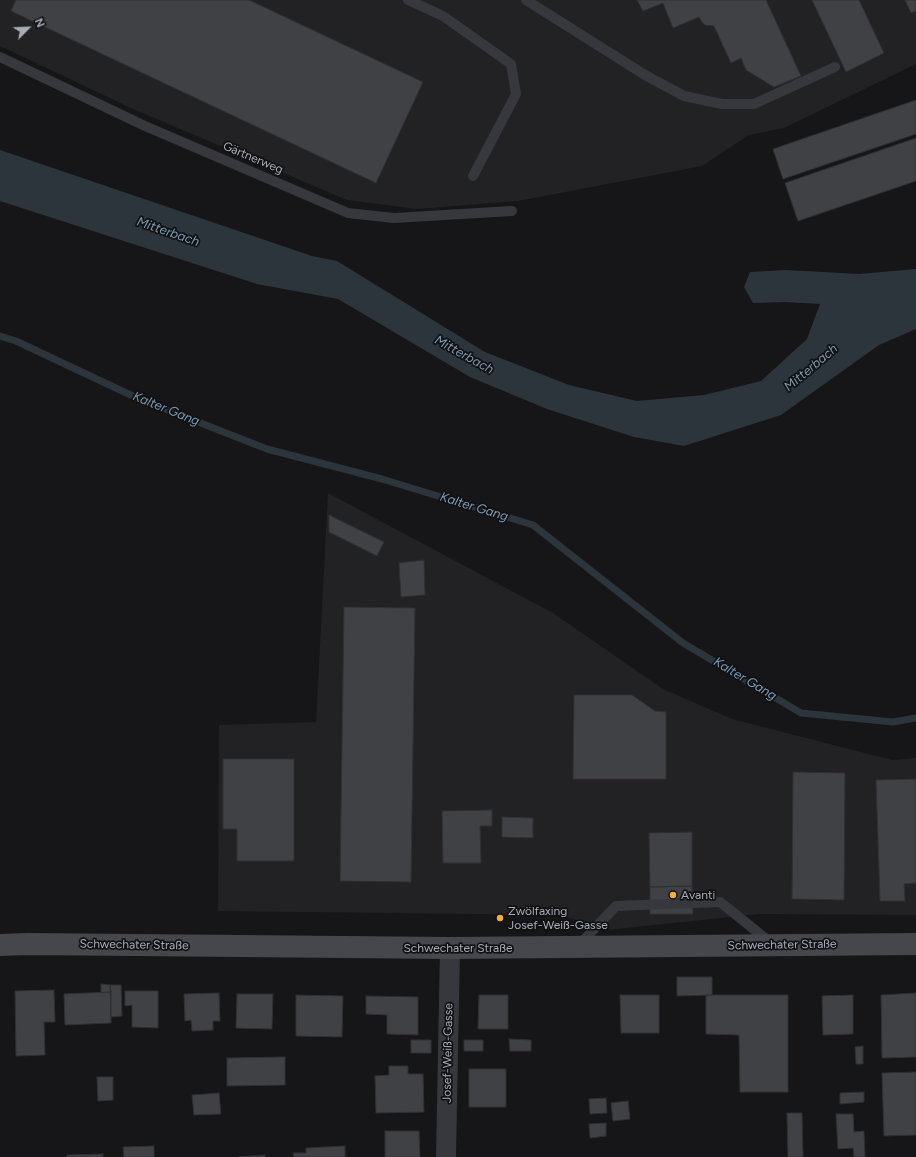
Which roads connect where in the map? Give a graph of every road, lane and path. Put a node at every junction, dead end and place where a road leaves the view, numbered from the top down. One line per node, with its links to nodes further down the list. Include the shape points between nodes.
1 (408, 0): 5 (lane, via 443,16 511,64 516,94)
2 (526, 0): 4 (lane, via 645,75 684,96 722,104 754,104)
3 (0, 57): 6 (lane, Gärtnerweg, via 145,126 348,213 394,218)
4 (835, 67)
5 (473, 176)
6 (512, 211)
7 (916, 944): 9 (main road, Schwechater Straße)
8 (0, 945): 11 (main road, Schwechater Straße)
9 (775, 946): 10 (main road, Schwechater Straße); 10 (lane, via 720,902 616,906)
10 (577, 947): 11 (main road, Schwechater Straße)
11 (450, 948): 12 (street, Josef-Weiß-Gasse)
12 (446, 1157)

